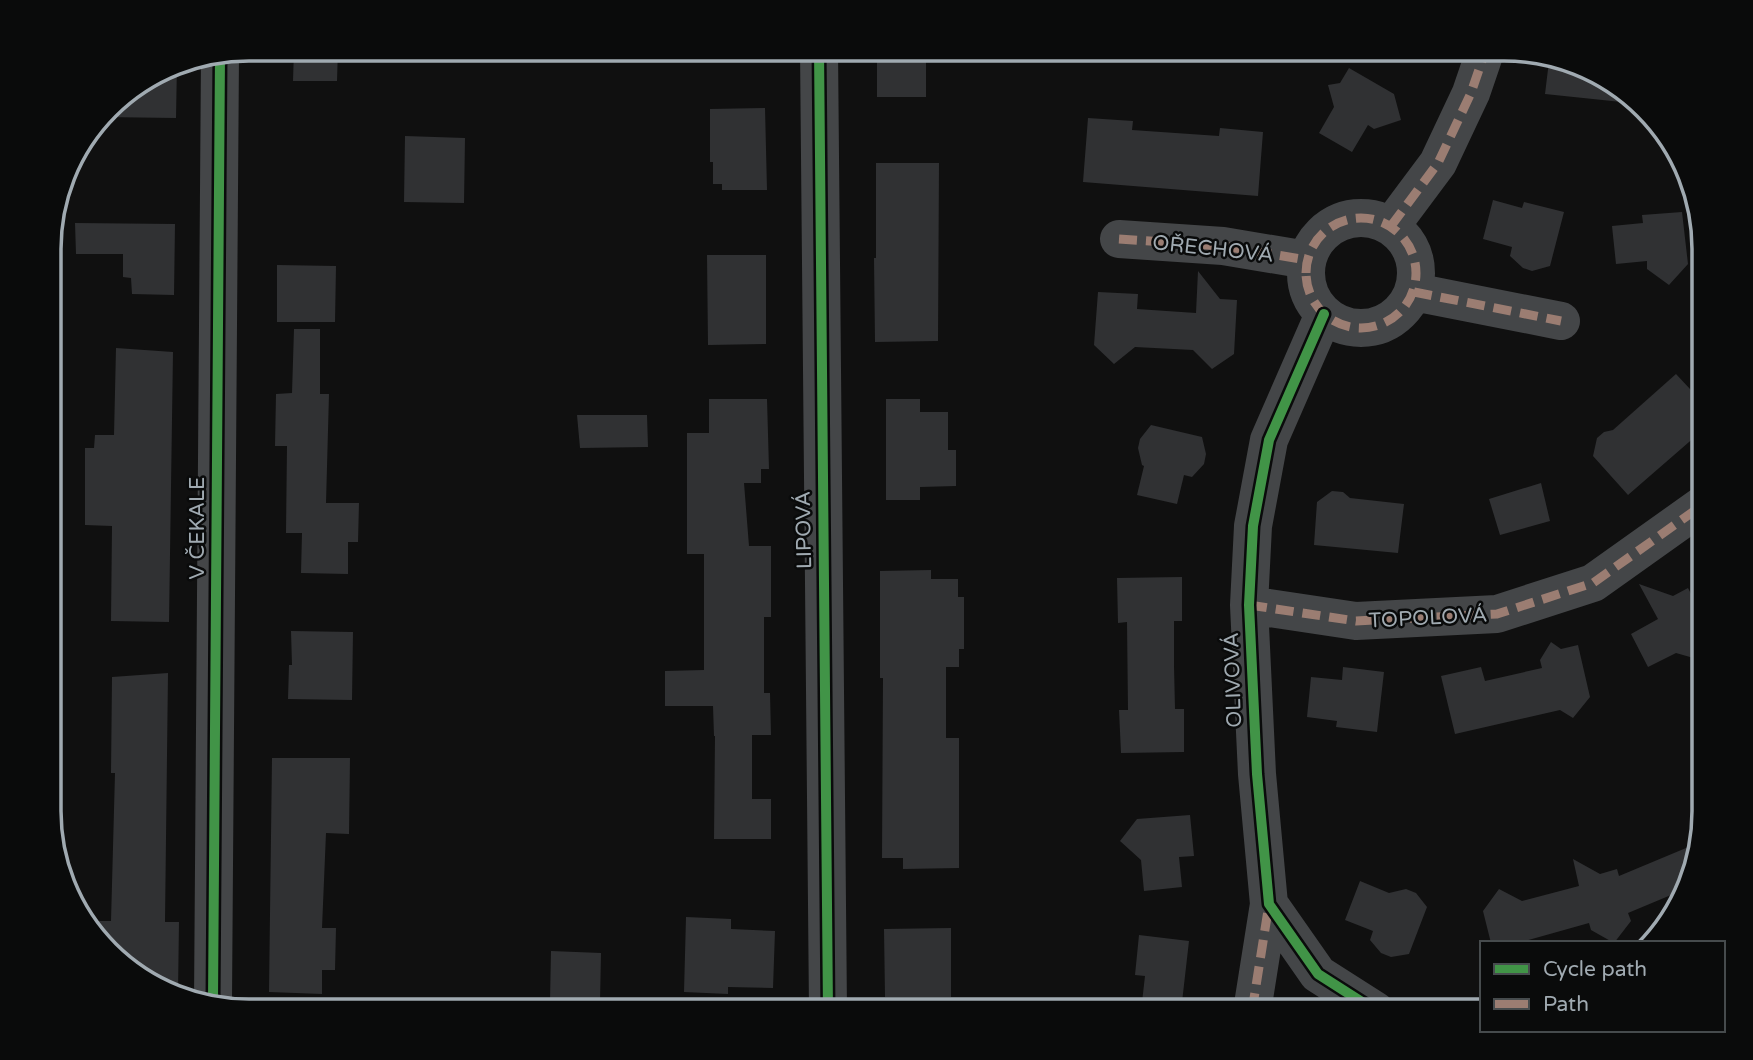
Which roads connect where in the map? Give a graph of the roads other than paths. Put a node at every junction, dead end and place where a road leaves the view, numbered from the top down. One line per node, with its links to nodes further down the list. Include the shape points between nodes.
1 (819, 61): 16 (street, LIPOVÁ)
2 (1482, 61): 4 (street, via 1438,163)
3 (220, 64): 13 (street, V ČEKALE)
4 (1391, 226): 6 (street, via 1357,217 1340,221 1325,231); 7 (street, via 1414,255)
5 (1119, 239): 6 (street, OŘECHOVÁ, via 1223,246)
6 (1307, 260): 8 (street, via 1308,289)
7 (1414, 292): 8 (street, via 1405,308 1375,327 1339,324); 9 (street)
8 (1324, 314): 11 (street, OLIVOVÁ, via 1269,440 1253,526)
9 (1561, 321)
10 (1691, 513): 11 (street, TOPOLOVÁ, via 1593,583 1497,614 1356,621)
11 (1250, 605): 12 (street, OLIVOVÁ, via 1256,774)
12 (1269, 904): 14 (street, OLIVOVÁ); 15 (street, OLIVOVÁ, via 1318,974)
13 (213, 995)
14 (1254, 998)
15 (1356, 998)
16 (828, 999)

